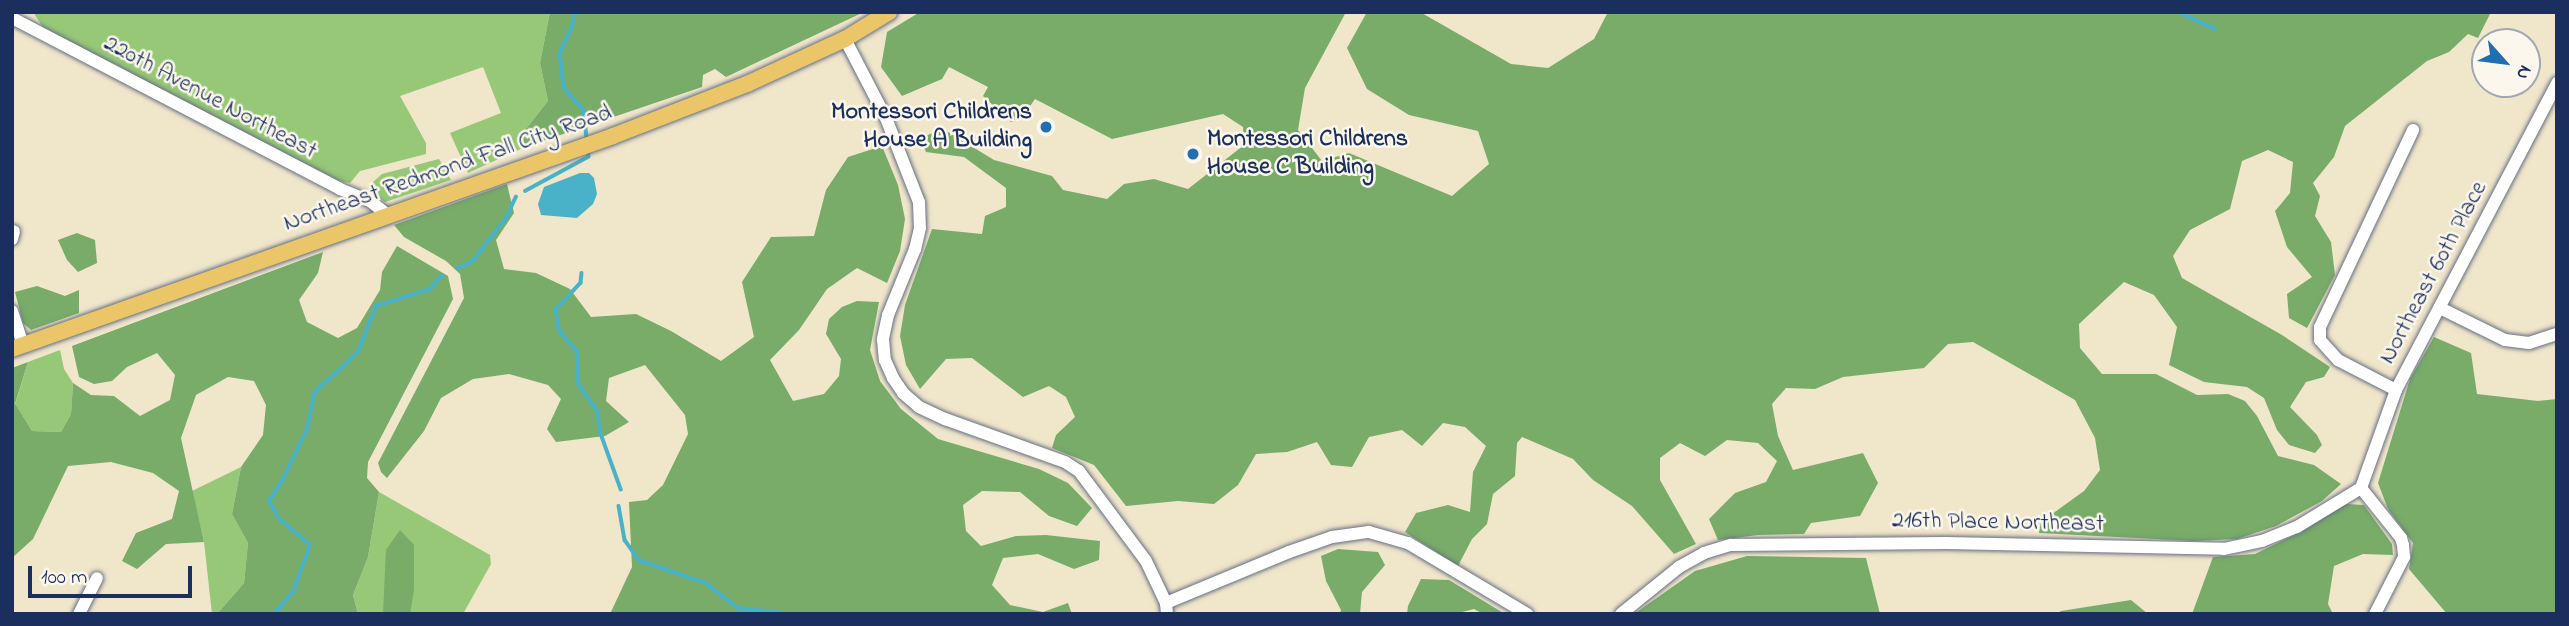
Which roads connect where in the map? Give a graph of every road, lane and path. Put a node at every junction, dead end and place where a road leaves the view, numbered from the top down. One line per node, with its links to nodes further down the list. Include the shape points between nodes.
1 (26, 12): 4 (street)
2 (889, 12): 5 (main road, Northeast Redmond Fall City Road)
3 (12, 18): 4 (street, 220th Avenue Northeast)
4 (30, 27): 8 (street, 220th Avenue Northeast, via 370,201)
5 (845, 40): 8 (main road, Northeast Redmond Fall City Road, via 593,142); 16 (street, via 886,118 919,202 915,249 883,339 893,378 919,407 1079,471 1146,561)
6 (2557, 83): 9 (street, Northeast 60th Place)
7 (2413, 130): 13 (street, via 2320,327 2320,340 2338,360)
8 (388, 215): 12 (main road, Northeast Redmond Fall City Road)
9 (2440, 309): 11 (street, via 2505,340 2529,343); 13 (street, Northeast 60th Place)
10 (12, 311): 12 (street)
11 (2557, 334)
12 (18, 347)
13 (2396, 390): 14 (street, Northeast 60th Place)
14 (2361, 488): 19 (street, 216th Place Northeast, via 2297,527 2224,549 1954,543 1731,545 1679,567); 20 (street, via 2403,545 2404,557)
15 (97, 578): 17 (street)
16 (1167, 608): 18 (street, via 1289,552 1332,537 1368,532 1408,543)
17 (79, 614)
18 (1527, 614)
19 (1621, 614)
20 (2375, 614)

